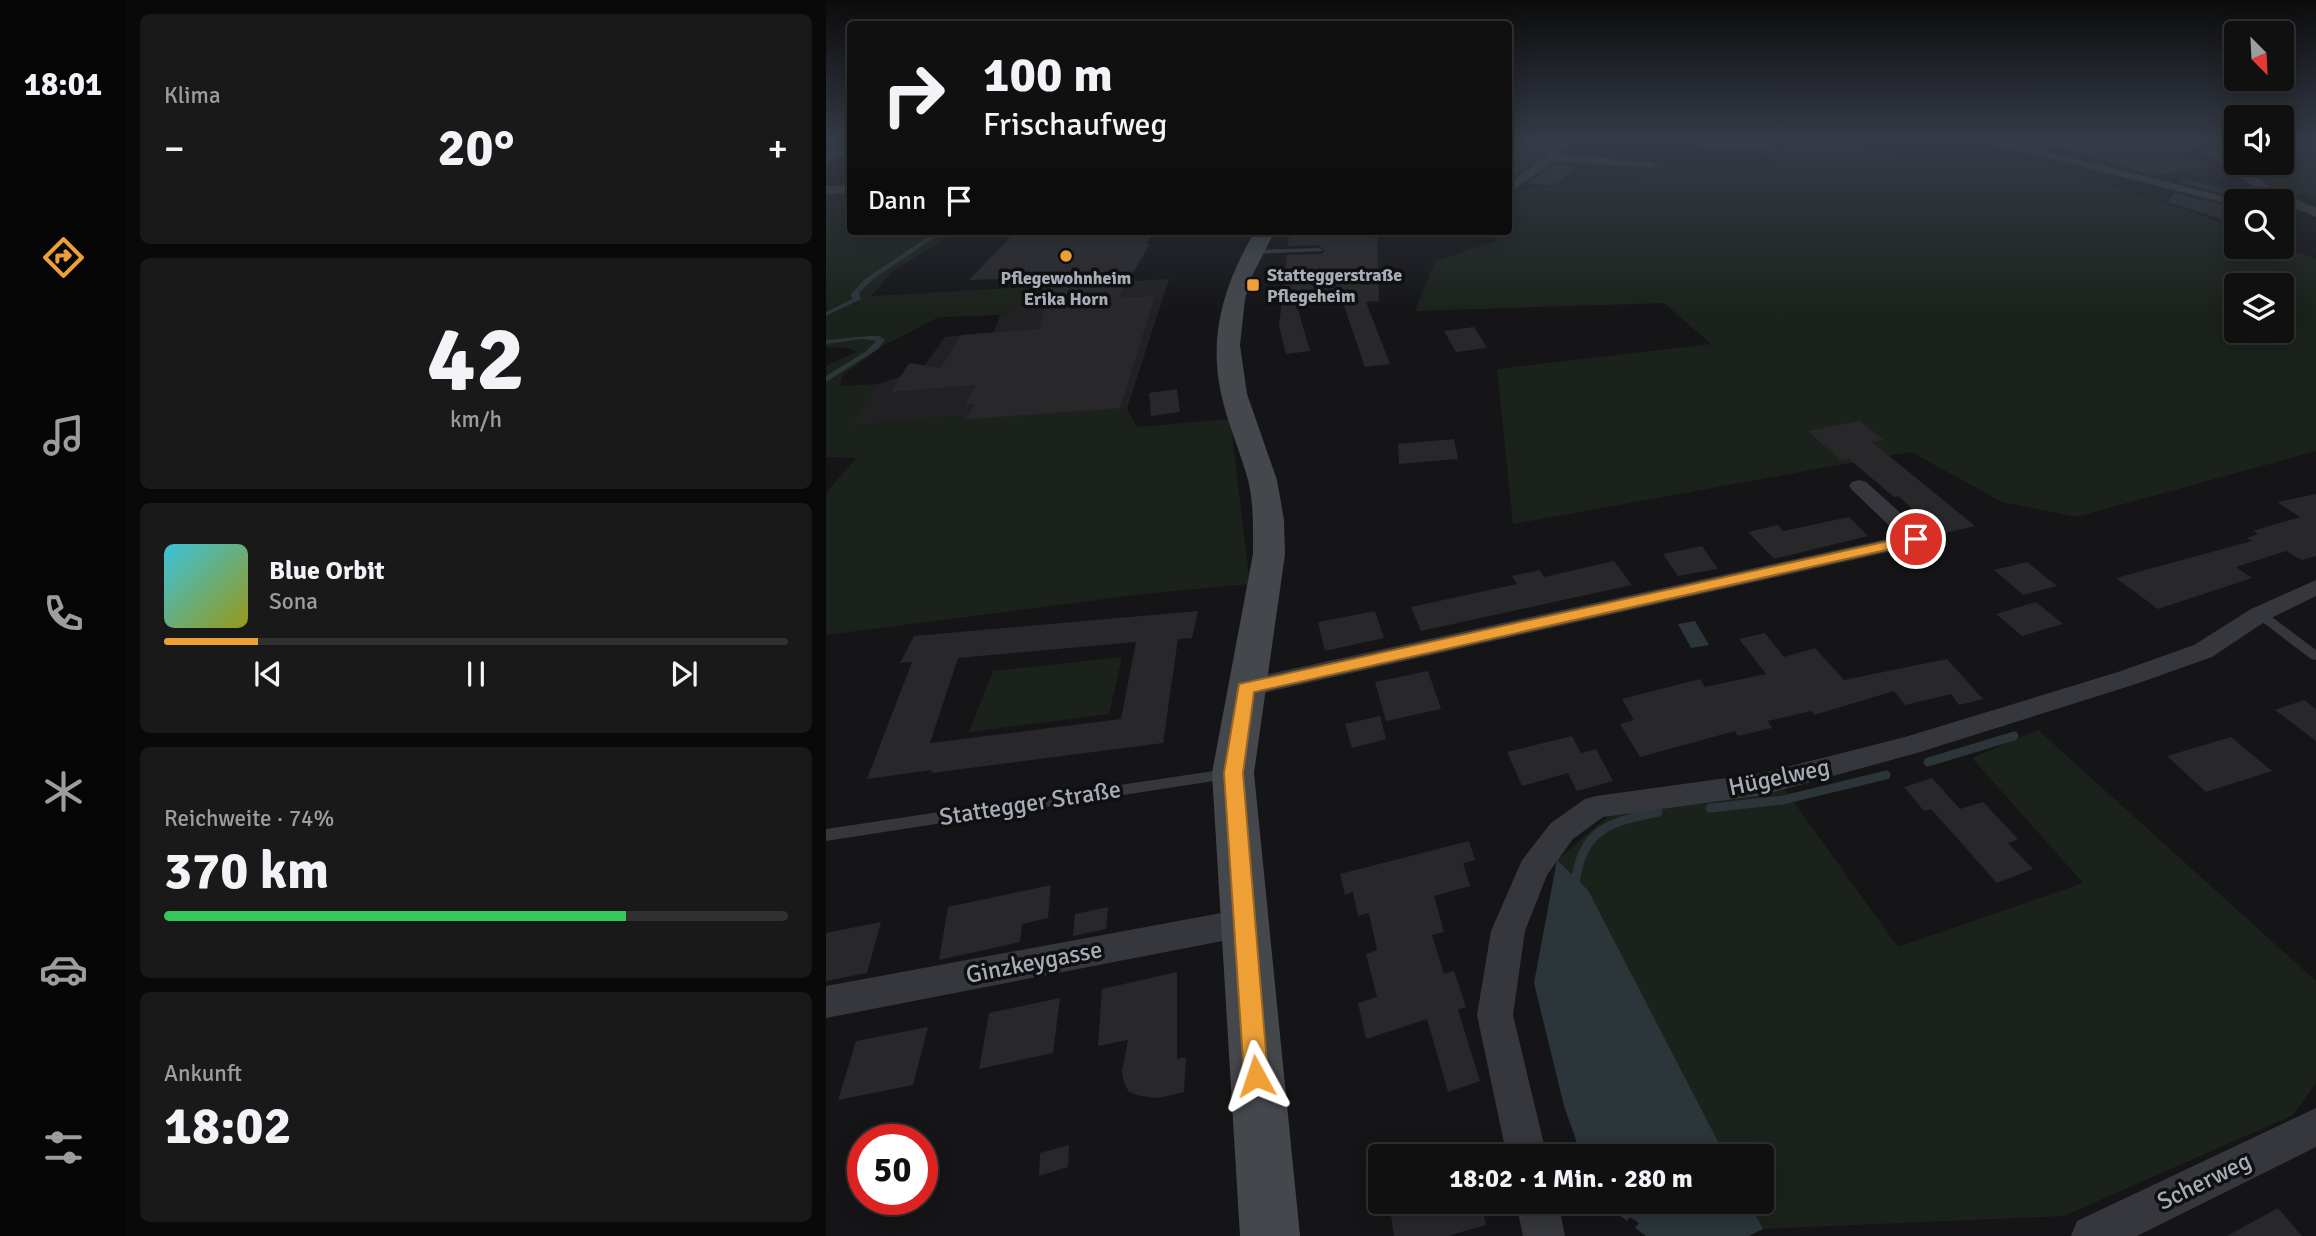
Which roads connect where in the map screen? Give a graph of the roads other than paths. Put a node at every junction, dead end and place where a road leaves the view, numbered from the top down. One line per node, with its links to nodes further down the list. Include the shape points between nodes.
1 (2281, 198): 3 (street)
2 (2294, 213): 3 (street)
3 (2316, 216)
4 (1258, 242): 5 (lane); 10 (main road, via 1238,282 1227,326 1228,362 1239,413 1257,460 1269,517 1269,554)
5 (1319, 250)
6 (1859, 486): 10 (street, via 1916,539)
7 (2316, 587): 8 (street, Hügelweg)
8 (2260, 614): 9 (lane); 16 (street, Hügelweg, via 2203,651 2127,678 1763,785 1596,807 1562,831 1533,869 1508,931 1495,1015)
9 (2316, 656)
10 (1245, 688): 11 (main road)
11 (1233, 773): 12 (lane, Stattegger Straße); 13 (main road)
12 (826, 835)
13 (1243, 923): 14 (street, Ginzkeygasse); 18 (main road)
14 (826, 1002)
15 (2316, 1127): 20 (street, Scherweg)
16 (1524, 1144)
17 (1539, 1214): 19 (street)
18 (1270, 1236)
19 (1544, 1236)
20 (2092, 1236)

